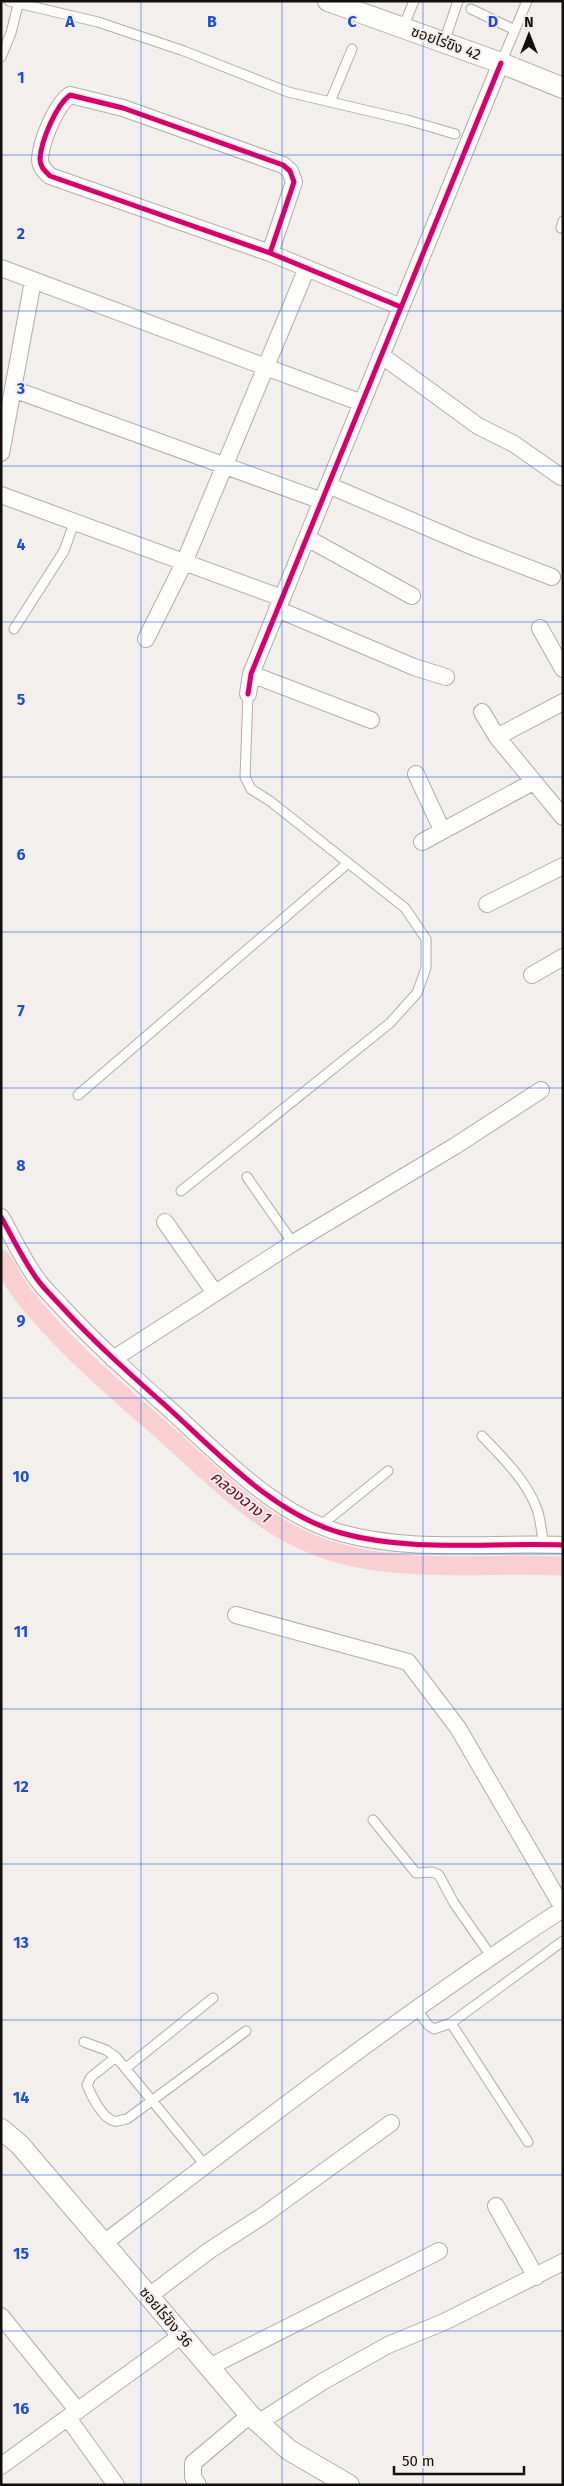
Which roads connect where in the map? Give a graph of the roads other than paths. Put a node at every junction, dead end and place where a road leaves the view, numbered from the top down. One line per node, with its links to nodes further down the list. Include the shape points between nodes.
1 (9, 1): 6 (lane)
2 (328, 1): 8 (street, ซอยไร่ขิง 42)
3 (414, 1): 8 (lane)
4 (458, 1): 10 (lane)
5 (527, 1): 9 (lane)
6 (19, 3): 12 (lane); 15 (lane, via 98,22 184,51 288,92)
7 (471, 9): 9 (lane)
8 (403, 27): 10 (street, ซอยไร่ขิง 42)
9 (515, 30): 13 (lane)
10 (444, 42): 13 (street, ซอยไร่ขิง 42)
11 (352, 49): 15 (lane)
12 (1, 57)
13 (501, 63): 14 (street, ซอยไร่ขิง 42); 21 (street)
14 (563, 88)
15 (330, 102): 16 (lane)
16 (455, 134)
17 (270, 253): 17 (street, via 50,176 43,170 40,160 50,125 62,100 70,95 124,108 283,165 294,182); 19 (street)
18 (1, 268): 20 (street)
19 (308, 268): 21 (street); 23 (street)
20 (33, 281): 23 (street); 24 (street)
21 (401, 307): 22 (street)
22 (382, 355): 25 (street); 28 (street, via 478,426 514,444)
23 (268, 367): 25 (street); 27 (street)
24 (13, 389): 26 (street); 27 (street)
25 (362, 403): 29 (street)
26 (1, 453)
27 (225, 466): 31 (street); 34 (street)
28 (561, 477)
29 (328, 485): 31 (street); 35 (street)
30 (1, 495): 32 (street)
31 (322, 501): 33 (street)
32 (74, 523): 34 (street); 39 (lane, via 64,551)
33 (307, 538): 36 (street); 37 (street)
34 (184, 563): 37 (street); 40 (street)
35 (552, 577)
36 (412, 596)
37 (280, 604): 42 (street); 43 (street, via 414,667)
38 (540, 628): 41 (street)
39 (14, 629)
40 (146, 639)
41 (563, 669)
42 (251, 674): 44 (street); 47 (street)
43 (446, 676)
44 (248, 694): 54 (lane, via 245,777 251,789)
45 (563, 702): 48 (street)
46 (482, 712): 48 (street)
47 (371, 720)
48 (497, 737): 50 (street)
49 (416, 774): 52 (street)
50 (533, 782): 51 (street); 52 (street)
51 (560, 809)
52 (442, 830): 53 (street)
53 (422, 842)
54 (348, 863): 60 (lane); 62 (lane, via 405,908 426,939 426,968 418,992 390,1023)
55 (563, 866): 56 (street)
56 (487, 904)
57 (563, 957): 58 (street)
58 (532, 975)
59 (541, 1090): 65 (street, via 455,1146)
60 (78, 1095)
61 (247, 1177): 65 (lane)
62 (181, 1191)
63 (1, 1217): 67 (street, via 37,1279)
64 (165, 1222): 66 (street)
65 (292, 1243): 66 (street)
66 (215, 1293): 67 (street)
67 (112, 1359): 70 (street, via 262,1491 288,1510)
68 (482, 1436): 71 (lane, via 524,1485 537,1509)
69 (388, 1470): 70 (lane)
70 (320, 1526): 71 (street, via 367,1539 403,1544)
71 (544, 1544): 72 (street)
72 (563, 1545)
73 (236, 1615): 75 (street, via 408,1662 458,1728)
74 (373, 1820): 77 (lane, via 416,1873 432,1872 439,1876)
75 (563, 1909): 77 (street)
76 (563, 1941): 80 (lane)
77 (491, 1956): 79 (street)
78 (213, 1998): 84 (lane)
79 (416, 2008): 80 (lane, via 434,2029); 89 (street)
80 (451, 2023): 88 (lane)
81 (246, 2031): 85 (lane)
82 (84, 2042): 83 (lane)
83 (116, 2057): 84 (lane); 85 (lane, via 91,2077 87,2085 107,2117 115,2121 127,2119)
84 (126, 2068): 85 (lane)
85 (152, 2099): 89 (lane)
86 (391, 2123): 95 (street)
87 (5, 2138): 91 (street, ซอยไร่ขิง 36)
88 (528, 2142)
89 (205, 2165): 91 (street)
90 (496, 2206): 94 (street)
91 (104, 2243): 95 (street, ซอยไร่ขิง 36)
92 (439, 2251): 98 (street)
93 (563, 2262): 94 (street)
94 (536, 2277): 100 (street, via 388,2345)
95 (149, 2296): 97 (street, ซอยไร่ขิง 36)
96 (1, 2316): 99 (street)
97 (182, 2335): 98 (street, ซอยไร่ขิง 36); 99 (street)
98 (209, 2367): 100 (street, ซอยไร่ขิง 36)
99 (73, 2414): 101 (street); 102 (street)
100 (254, 2419): 103 (street, via 193,2463 193,2477); 104 (street, ซอยไร่ขิง 36, via 290,2450)
101 (1, 2466)
102 (116, 2485)
103 (198, 2485)
104 (349, 2485)

